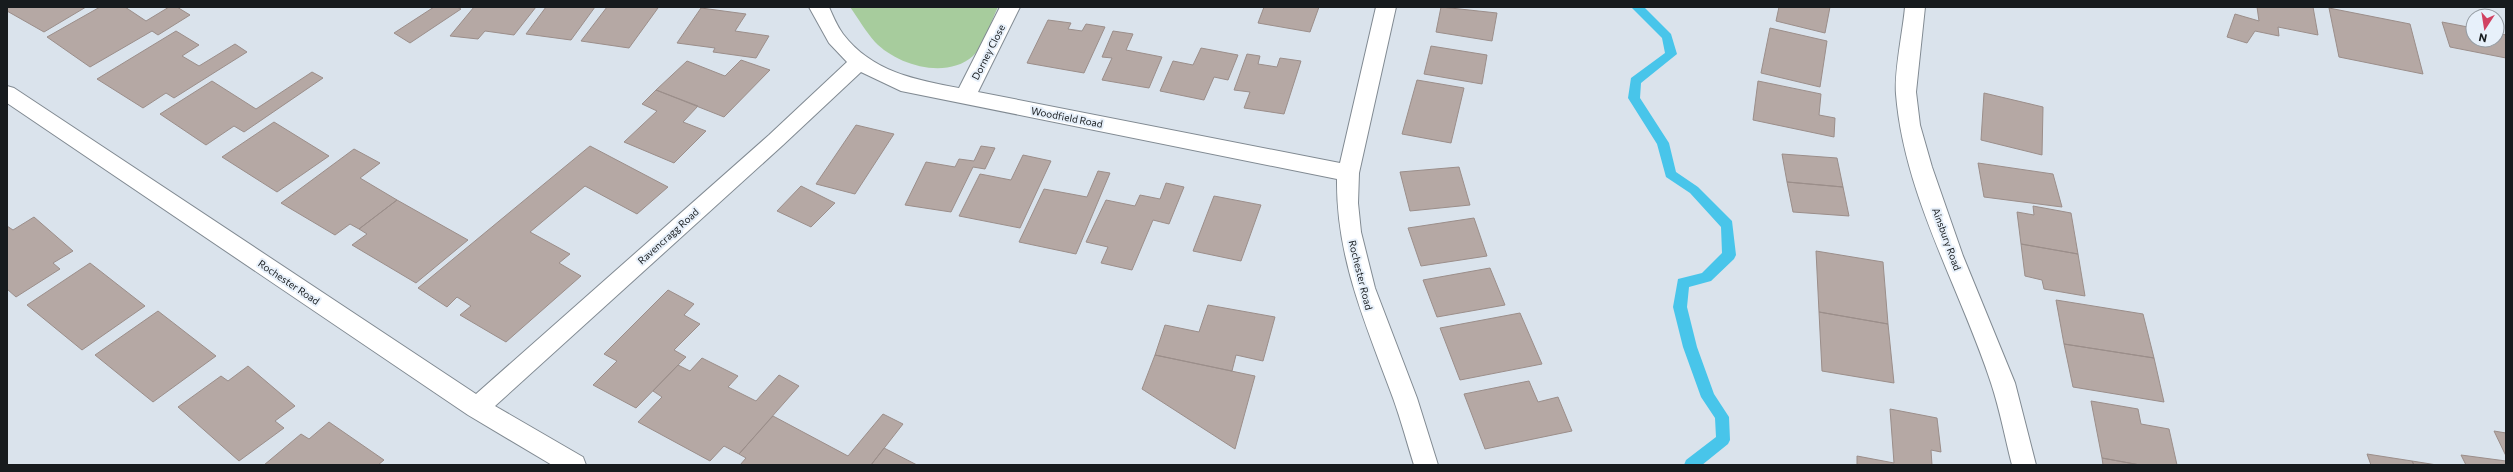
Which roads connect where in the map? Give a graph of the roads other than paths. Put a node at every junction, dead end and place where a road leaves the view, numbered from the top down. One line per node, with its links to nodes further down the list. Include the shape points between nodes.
1 (818, 7): 5 (street, Woodfield Road, via 836,38)
2 (1010, 7): 7 (street, Dorney Close)
3 (1386, 7): 8 (street, Rochester Road)
4 (1915, 7): 12 (street, Ainsbury Road, via 1906,92 1910,125 1921,167 1952,256 2003,383)
5 (859, 62): 7 (street, Woodfield Road, via 901,84); 9 (street, Ravencragg Road, via 776,140)
6 (7, 93): 9 (street, Rochester Road)
7 (964, 97): 8 (street, Woodfield Road)
8 (1348, 173): 11 (street, Rochester Road, via 1346,195 1353,251 1370,311 1405,399)
9 (477, 408): 10 (street, Rochester Road)
10 (574, 465)
11 (1426, 465)
12 (2024, 465)

